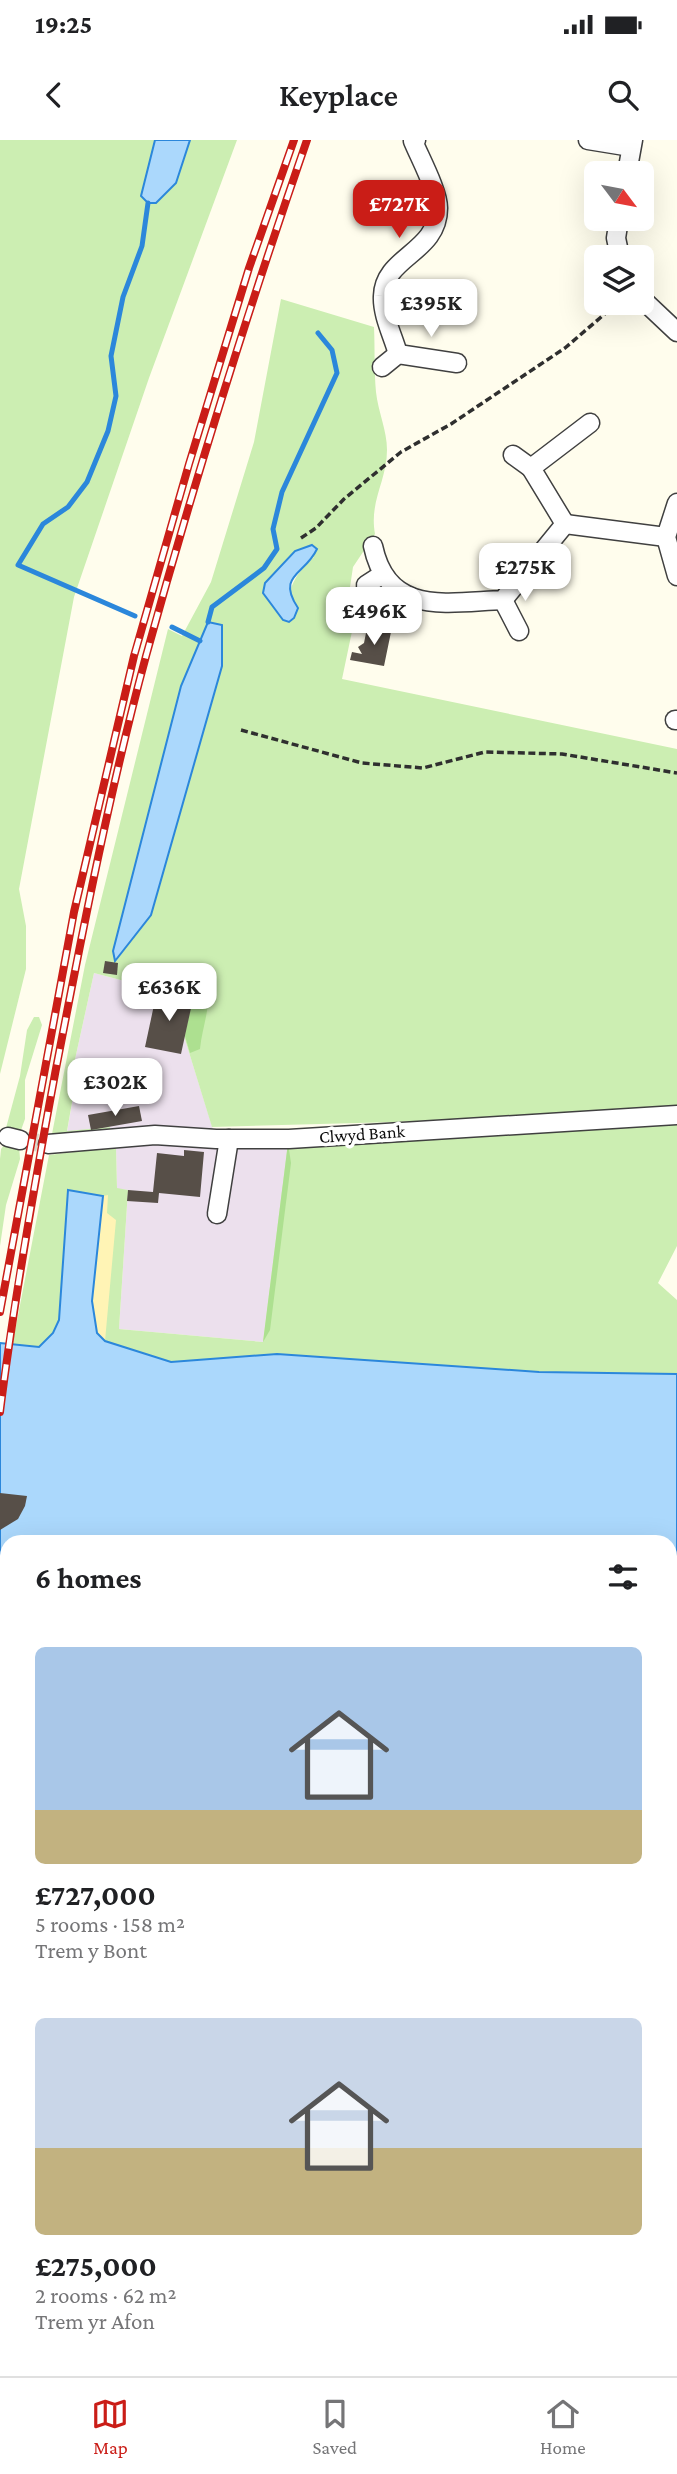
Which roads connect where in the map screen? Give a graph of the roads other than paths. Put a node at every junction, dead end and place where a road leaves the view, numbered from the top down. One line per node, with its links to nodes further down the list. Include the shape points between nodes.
1 (414, 140): 6 (street, via 438,205 428,241 388,276 383,292)
2 (588, 140): 3 (street)
3 (632, 144)
4 (654, 310): 5 (street)
5 (677, 332)
6 (398, 354): 7 (street); 8 (street)
7 (457, 363)
8 (382, 367)
9 (590, 423): 11 (street)
10 (513, 455): 11 (street)
11 (531, 468): 13 (street)
12 (677, 503): 14 (street)
13 (565, 524): 14 (street); 19 (street)
14 (666, 537): 17 (street)
15 (373, 546): 16 (street)
16 (383, 574): 18 (street); 19 (street, via 415,600 430,604)
17 (677, 576)
18 (366, 585)
19 (503, 600): 20 (street)
20 (519, 631)
21 (677, 1115): 22 (street, Clwyd Bank)
22 (229, 1139): 23 (street, Clwyd Bank, via 155,1135); 24 (street)
23 (48, 1144)
24 (216, 1214)

